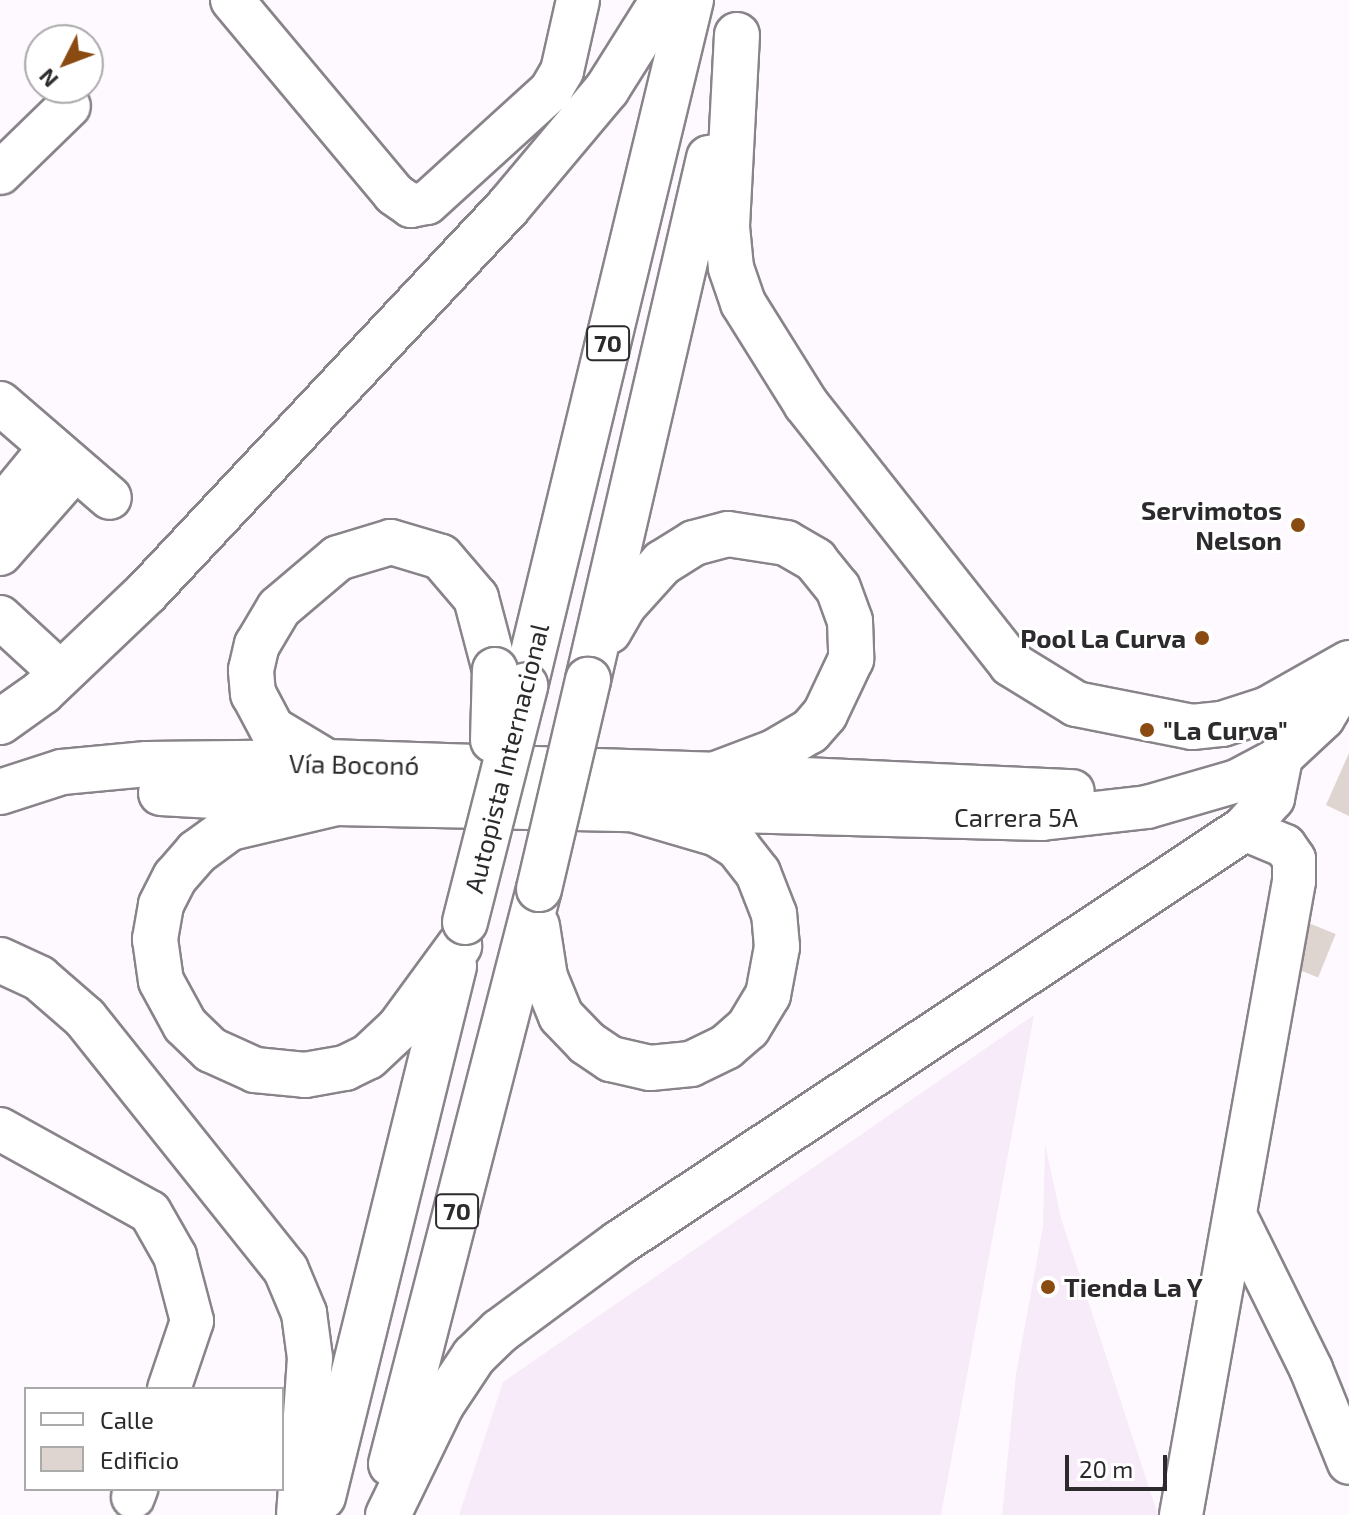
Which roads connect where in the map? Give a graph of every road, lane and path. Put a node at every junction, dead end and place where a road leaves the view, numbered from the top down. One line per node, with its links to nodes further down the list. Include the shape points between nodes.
1 (232, 0): 2 (street, via 394,194 411,206 427,203 551,90 562,71)
2 (578, 0)
3 (663, 0): 16 (main road, via 607,89 508,207 241,495)
4 (691, 0): 18 (main road, Autopista Internacional / 70)
5 (742, 17): 14 (main road, via 727,227 731,268 743,303 806,404 1011,664 1076,704 1192,727 1268,709); 15 (main road, 70)
6 (69, 106): 7 (street)
7 (0, 173)
8 (0, 403): 9 (street)
9 (63, 458): 10 (street); 11 (street); 12 (street)
10 (110, 498)
11 (0, 509)
12 (0, 554)
13 (0, 617): 16 (street)
14 (1349, 666): 21 (street, Carrera 5A, via 1297,719 1253,748 1150,785 1050,791)
15 (592, 669): 21 (main road, via 635,591 662,563 694,543 728,534 754,535 786,543 815,560 838,588 850,621 851,659 837,696 810,731 795,741); 27 (main road, 70, bridge)
16 (62, 674): 19 (main road)
17 (1349, 675): 20 (street, Carrera 5A, via 1323,718)
18 (510, 678): 22 (main road, via 476,598 441,557 423,547 391,542 338,558 279,608 257,645 251,670 253,694 272,729); 28 (main road, Autopista Internacional / 70, bridge, via 489,828)
19 (0, 722)
20 (1280, 758): 24 (street, Carrera 5A, via 1207,792 1079,817); 26 (main road, via 1272,798)
21 (713, 775): 22 (main road, Vía Boconó)
22 (332, 783): 23 (main road, Vía Boconó, via 87,768); 24 (main road, Vía Boconó); 25 (main road, Vía Boconó, via 74,799); 28 (main road, via 230,828 197,852 175,877 161,905 155,939 161,981 185,1025 211,1050 255,1070 305,1075 345,1068 368,1057 399,1028)
23 (0, 792)
24 (632, 809): 27 (main road, Vía Boconó, via 717,834 738,847 758,873 774,914 777,947 768,995 748,1028 713,1055 678,1067 636,1067 601,1053 577,1034 554,1003 545,977)
25 (0, 813)
26 (1244, 829): 31 (street, via 1285,846 1294,859 1294,881); 37 (main road, via 531,1305 485,1344 459,1376)
27 (537, 898): 36 (main road, 70)
28 (462, 934): 35 (main road, Autopista Internacional / 70)
29 (0, 960): 34 (main road, via 39,978 85,1018 286,1270 304,1313 310,1358)
30 (0, 1129): 32 (street, via 150,1212 175,1256 192,1321)
31 (1235, 1215): 33 (street, via 1311,1369); 38 (street)
32 (170, 1387)
33 (1349, 1463)
34 (299, 1515)
35 (318, 1515)
36 (378, 1515)
37 (388, 1515)
38 (1181, 1515)

